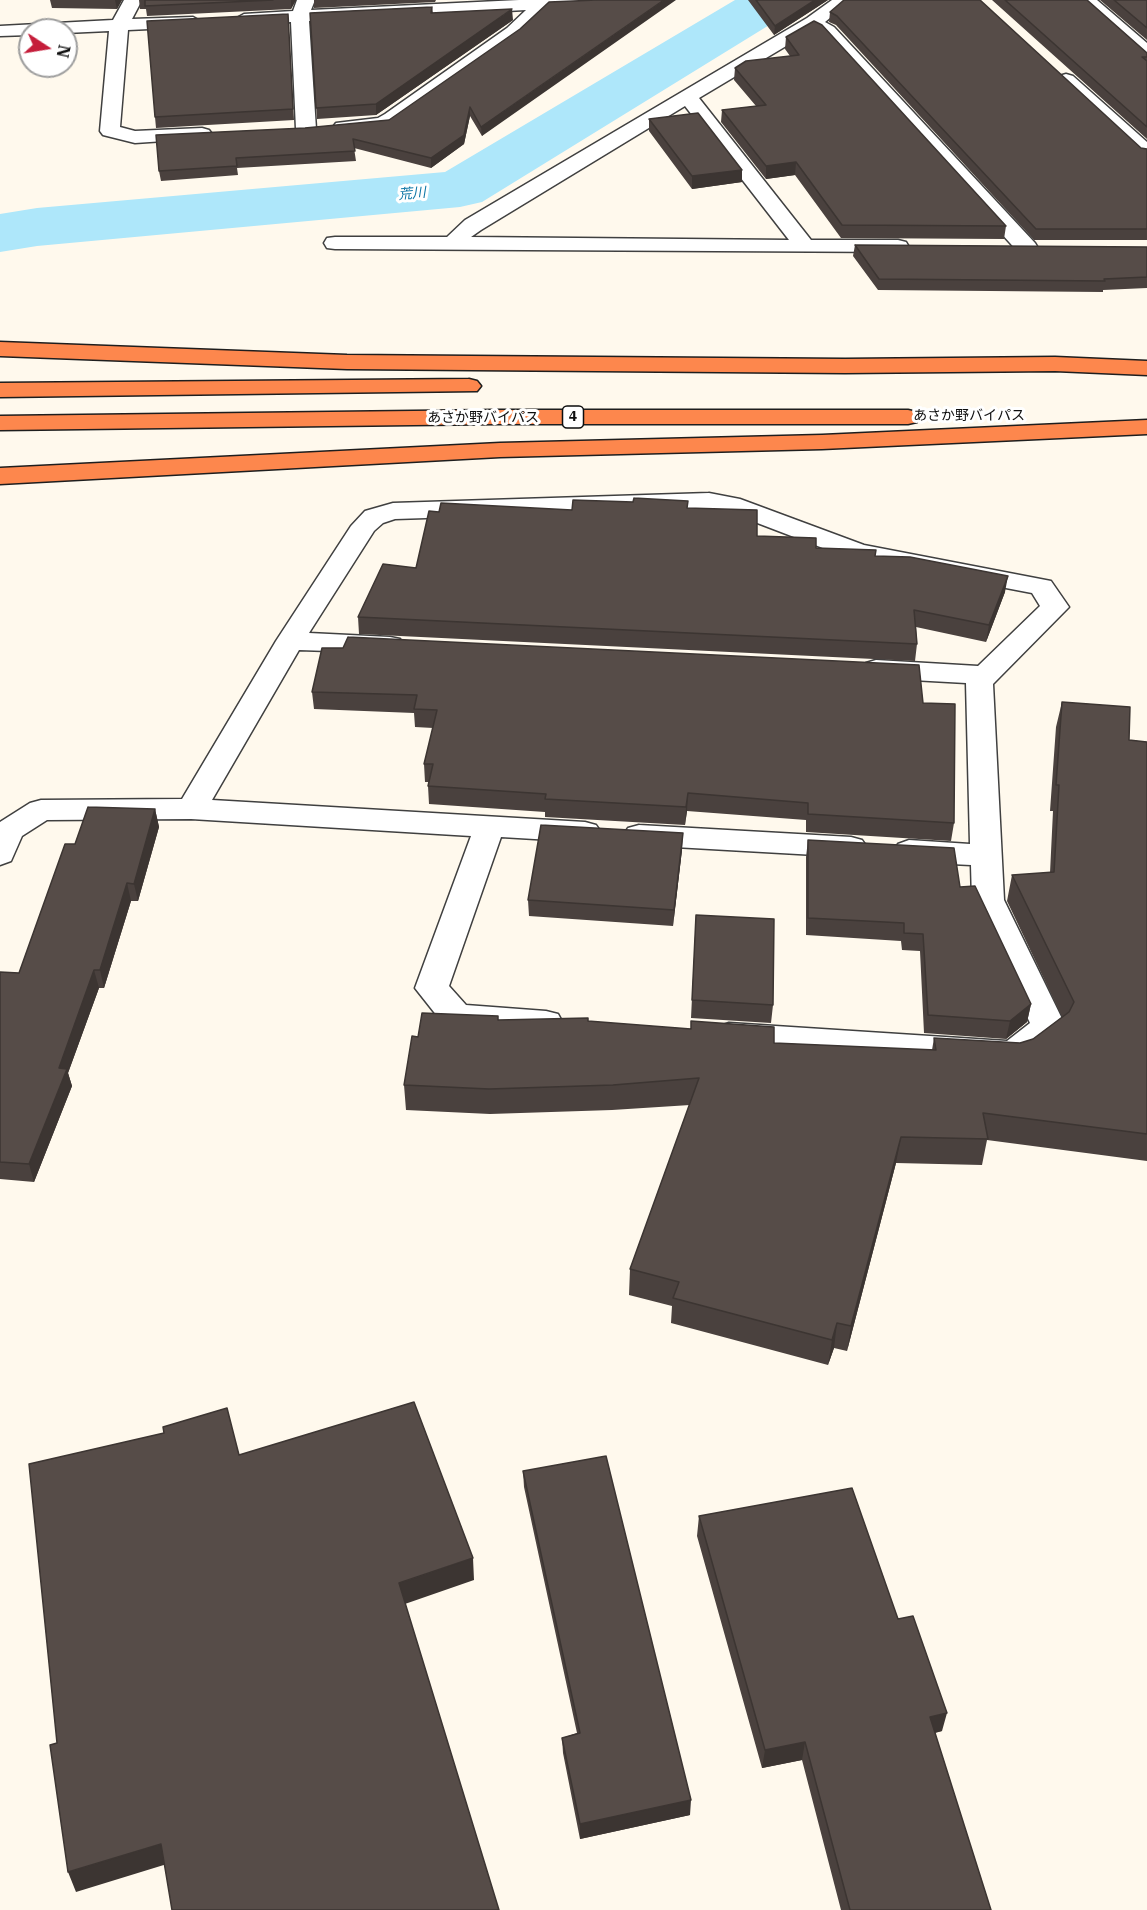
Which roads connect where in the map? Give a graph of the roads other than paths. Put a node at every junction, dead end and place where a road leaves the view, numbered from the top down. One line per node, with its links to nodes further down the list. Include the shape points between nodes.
1 (133, 0): 9 (street)
2 (626, 0): 6 (street)
3 (843, 0): 8 (street)
4 (1086, 0): 11 (street)
5 (486, 3): 6 (street); 7 (street)
6 (542, 5): 7 (street, via 513,32 382,123 296,130)
7 (303, 8): 9 (street, via 215,21)
8 (813, 22): 13 (street); 21 (street, via 828,31)
9 (119, 26): 10 (street); 14 (street, via 110,131 135,137)
10 (0, 31)
11 (1147, 53)
12 (1054, 69): 15 (street)
13 (688, 97): 17 (street, via 473,225); 18 (street)
14 (224, 133)
15 (1147, 153)
16 (335, 243): 17 (street)
17 (454, 243): 18 (street)
18 (806, 246): 19 (street)
19 (922, 247)
20 (1004, 248): 21 (street)
21 (1027, 248): 22 (street)
22 (1051, 248)
23 (0, 349): 24 (highway, via 347,362 1055,364)
24 (1147, 368)
25 (1147, 382): 26 (highway, 4)
26 (0, 390)
27 (1147, 416): 28 (highway, あさか野バイパス / 4)
28 (0, 423)
29 (1147, 427): 30 (highway, via 822,442 500,450)
30 (0, 476)
31 (290, 641): 32 (street); 34 (street, via 364,526 374,517 393,511 709,501 731,504 858,552 1041,586 1055,607); 35 (street)
32 (411, 646)
33 (844, 667): 34 (street)
34 (985, 675): 38 (street, via 979,684)
35 (191, 809): 36 (street); 37 (street, via 41,810 9,830)
36 (490, 826): 38 (street); 39 (street, via 432,988 457,1017)
37 (0, 854)
38 (985, 855): 40 (street, via 988,900 1049,1027 1014,1054)
39 (575, 1025)
40 (705, 1034)

